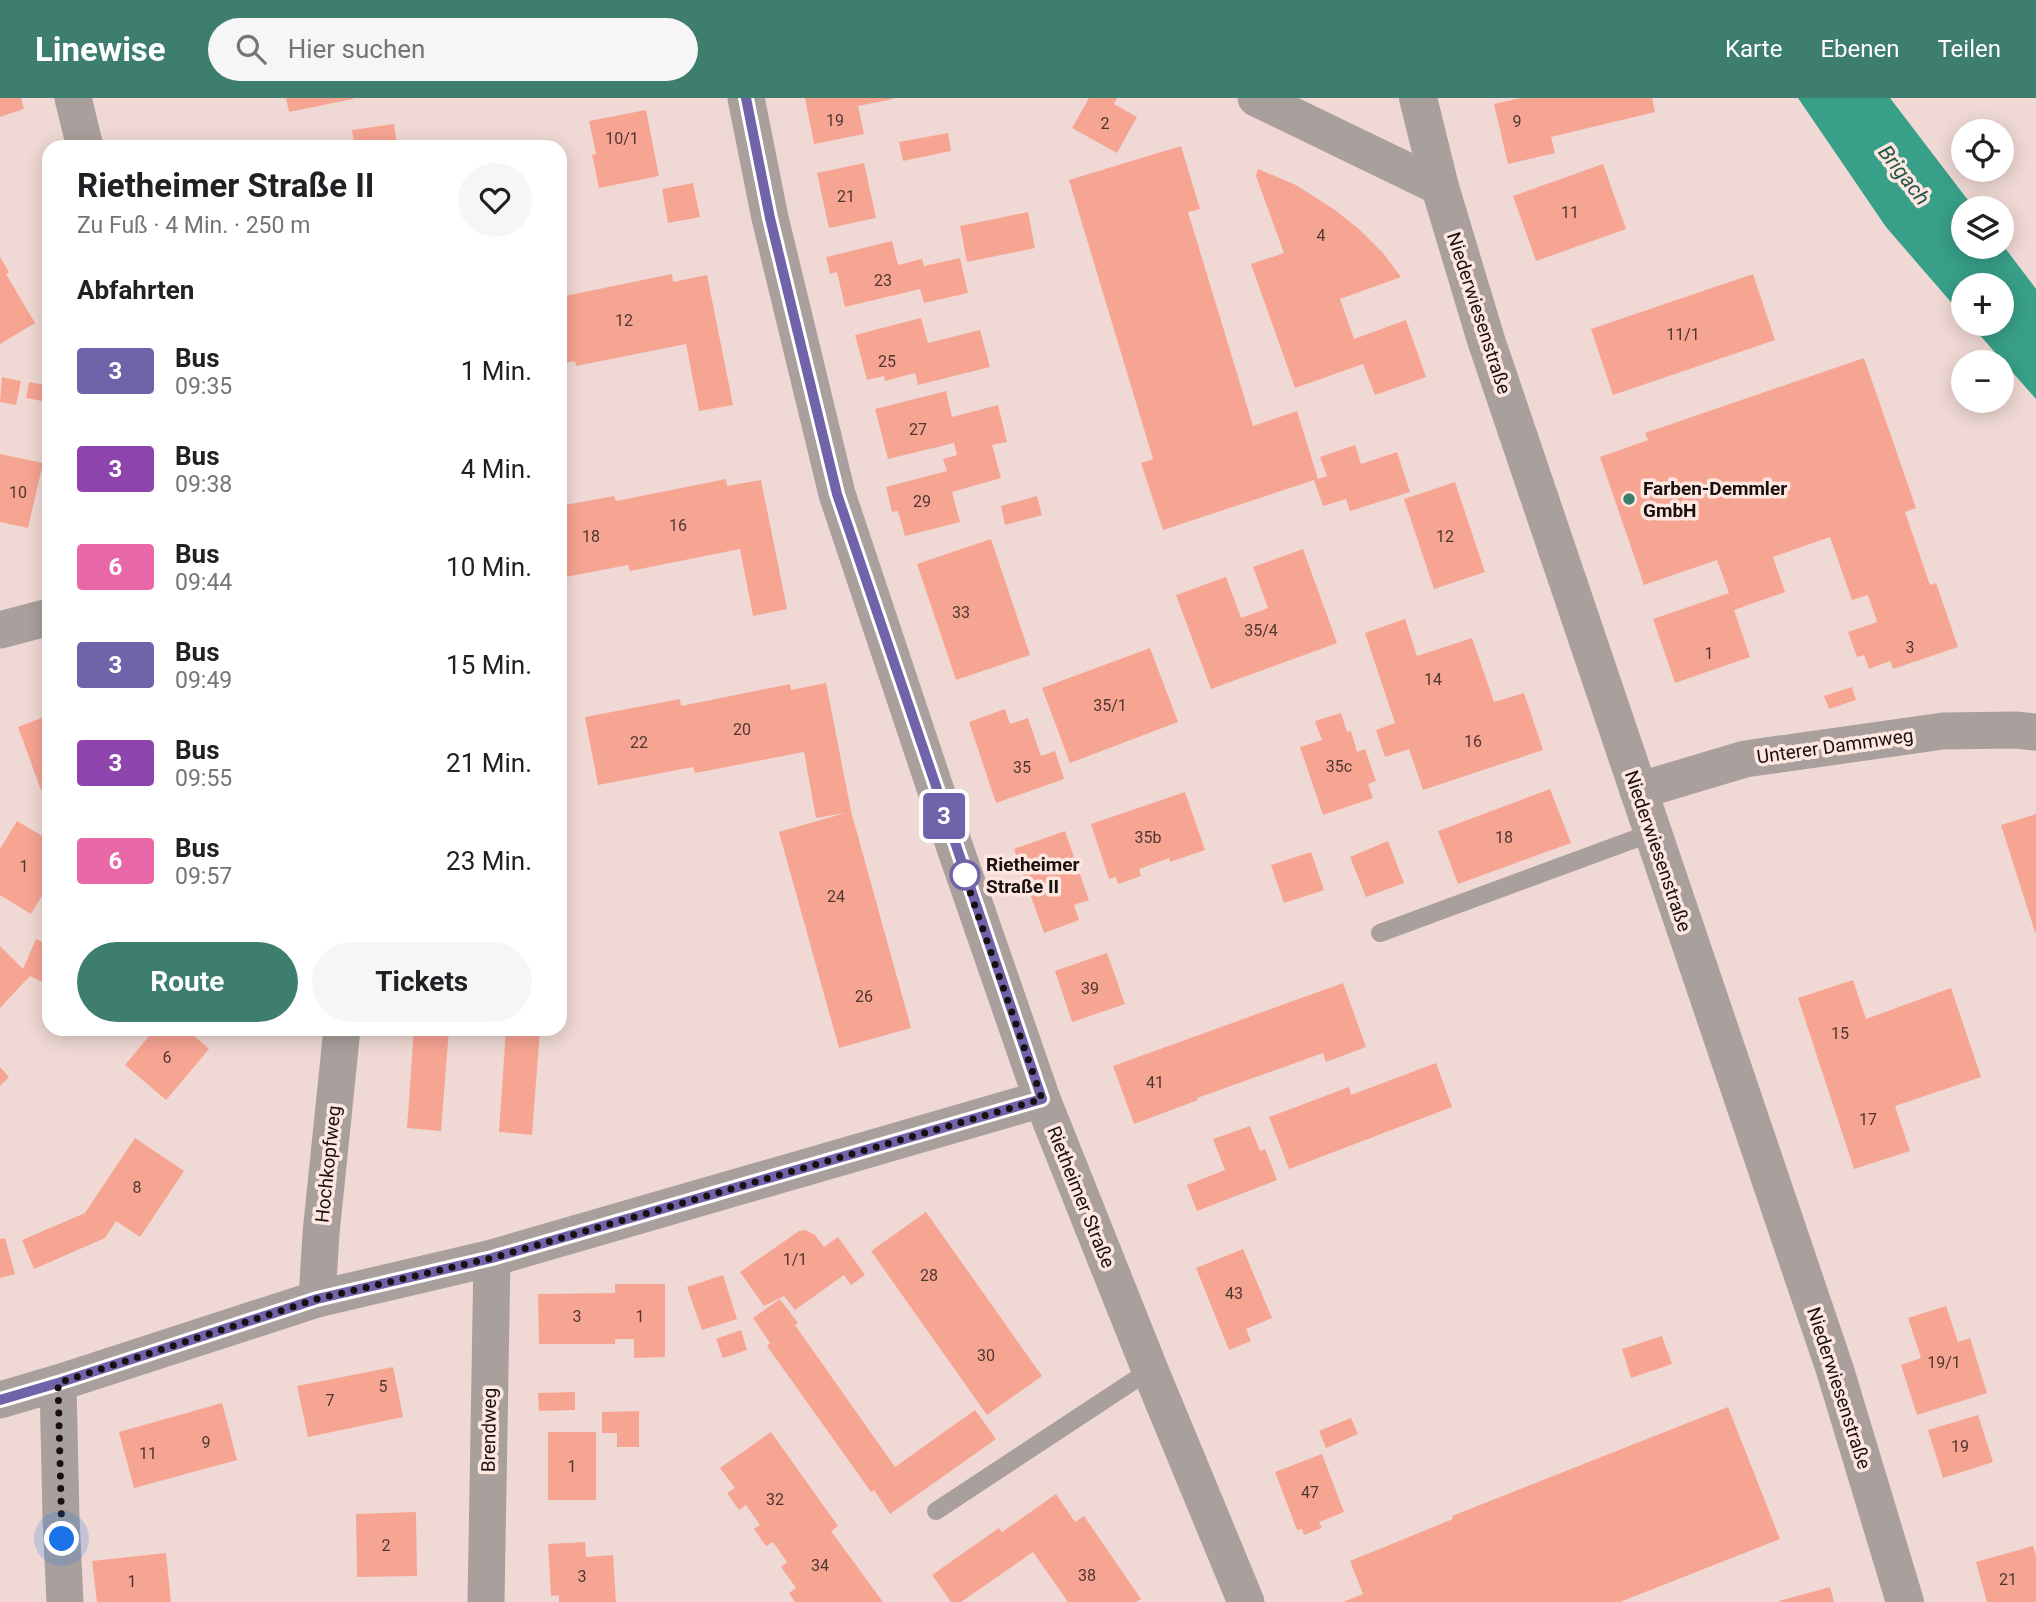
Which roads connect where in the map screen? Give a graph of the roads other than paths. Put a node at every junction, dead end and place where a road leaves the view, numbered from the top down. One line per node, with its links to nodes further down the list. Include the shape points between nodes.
1 (73, 98): 5 (street)
2 (746, 98): 14 (street, Rietheimer Straße, via 837,494)
3 (1256, 98): 6 (street)
4 (1418, 98): 6 (street, Niederwiesenstraße)
5 (83, 140)
6 (1440, 187): 10 (street, Niederwiesenstraße, via 1486,340)
7 (42, 619): 8 (street)
8 (0, 630)
9 (2036, 732): 10 (street, Unterer Dammweg, via 1943,731 1745,759)
10 (1638, 791): 11 (street, Niederwiesenstraße)
11 (1654, 832): 12 (lane); 24 (street, Niederwiesenstraße, via 1835,1370)
12 (1380, 933)
13 (341, 1036): 16 (street, Hochkopfweg)
14 (1042, 1099): 15 (street); 17 (street, Rietheimer Straße)
15 (492, 1258): 16 (street); 22 (street, Brendweg)
16 (317, 1299): 18 (street)
17 (1150, 1370): 20 (lane); 23 (street, Rietheimer Straße)
18 (58, 1383): 19 (street); 21 (street)
19 (0, 1400)
20 (936, 1511)
21 (65, 1602)
22 (486, 1602)
23 (1246, 1602)
24 (1905, 1602)

